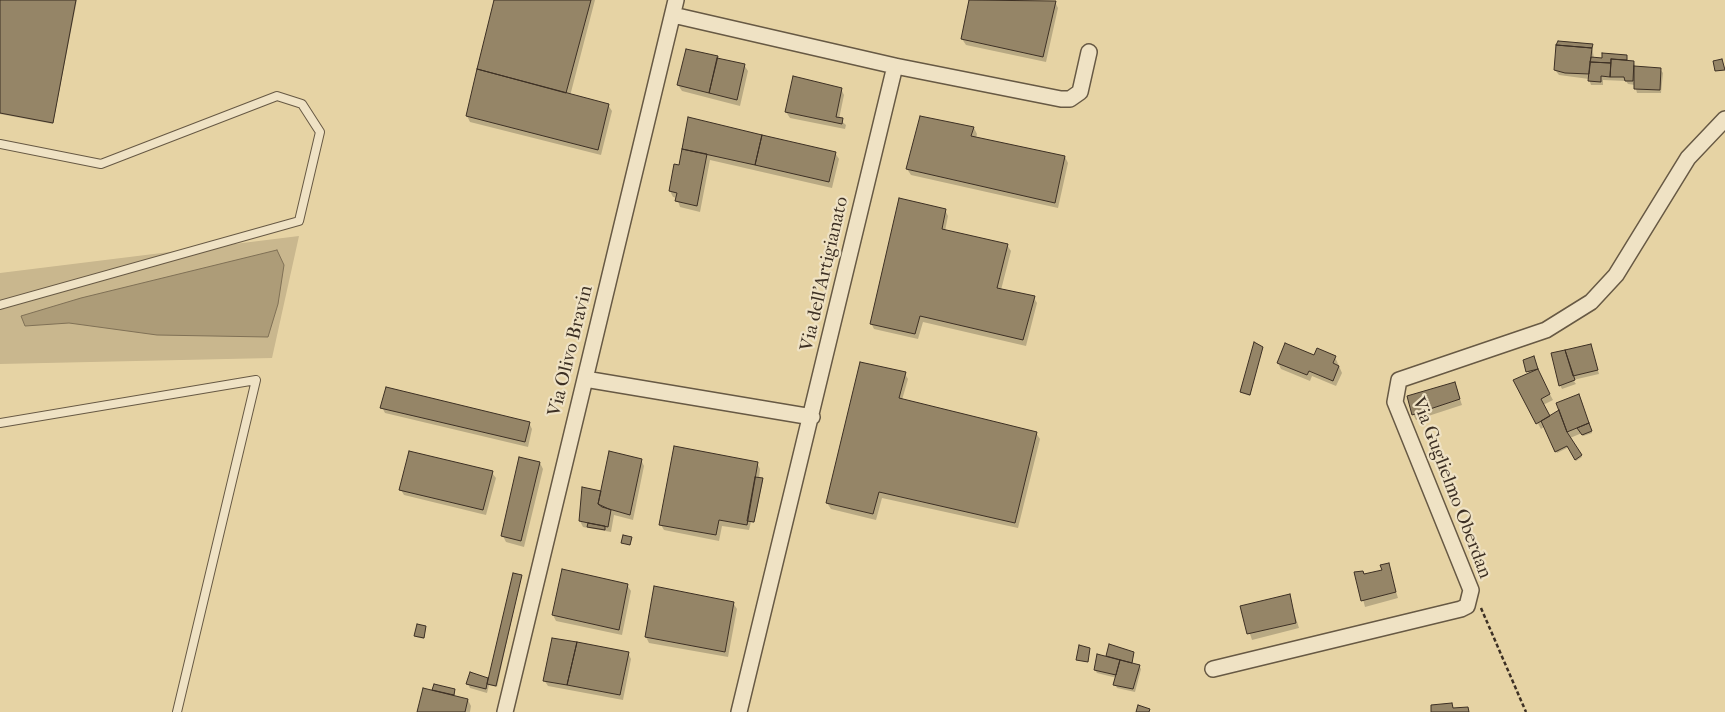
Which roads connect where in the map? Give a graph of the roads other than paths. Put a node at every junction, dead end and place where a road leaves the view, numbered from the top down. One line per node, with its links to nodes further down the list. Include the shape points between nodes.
1 (674, 7): 3 (street); 7 (street, Via Olivo Bravin)
2 (1089, 52): 3 (street, via 1080,92 1070,99)
3 (895, 66): 8 (street, Via dell'Artigianato)
4 (1725, 119): 10 (street, Via Guglielmo Oberdan, via 1688,158 1626,260 1591,302 1546,330 1399,380 1395,402 1471,590 1467,606)
5 (0, 144): 6 (lane, via 101,164 277,96 302,104 320,132 299,221)
6 (0, 305)
7 (585, 379): 8 (street); 12 (street, Via Olivo Bravin)
8 (812, 417): 13 (street, Via dell'Artigianato)
9 (0, 423): 11 (lane, via 256,380)
10 (1213, 669)
11 (177, 712)
12 (505, 712)
13 (739, 712)

